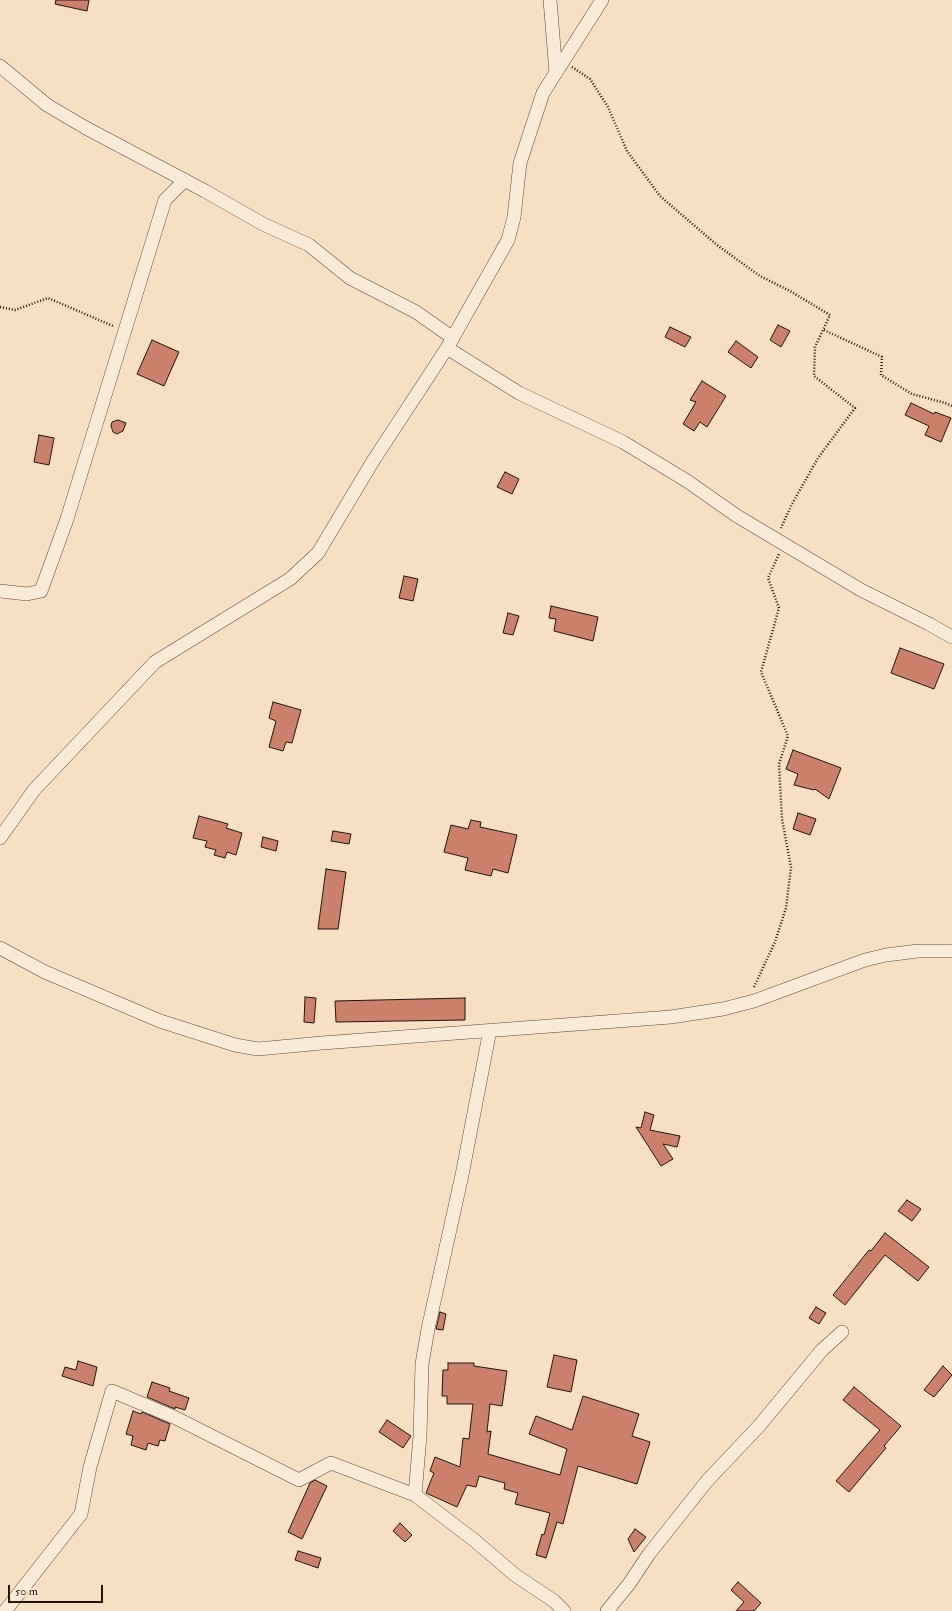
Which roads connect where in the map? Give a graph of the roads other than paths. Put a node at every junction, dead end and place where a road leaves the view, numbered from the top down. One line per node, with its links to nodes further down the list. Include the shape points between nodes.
1 (550, 0): 4 (street)
2 (602, 0): 4 (street)
3 (0, 66): 5 (street, via 47,105)
4 (556, 73): 6 (street, via 543,93 520,163 514,217 508,240)
5 (186, 180): 6 (street, via 263,224 310,245 350,278 416,312); 7 (street, via 165,200 68,519 41,591 27,594)
6 (450, 343): 8 (street, via 518,392 624,442 737,516 860,590); 9 (street, via 373,461 318,553 290,580 155,662 34,790)
7 (0, 591)
8 (952, 637)
9 (0, 838)
10 (0, 948): 12 (street, via 45,972 160,1021 235,1046 258,1049)
11 (952, 951): 12 (street, via 918,951 865,960 723,1009 671,1017)
12 (490, 1030): 14 (street, via 422,1364)
13 (842, 1332): 17 (street, via 822,1350 759,1426 707,1481)
14 (415, 1495): 15 (street, via 331,1463 299,1480 176,1418 112,1391 90,1467 81,1514); 16 (street)
15 (5, 1611)
16 (564, 1611)
17 (607, 1611)

